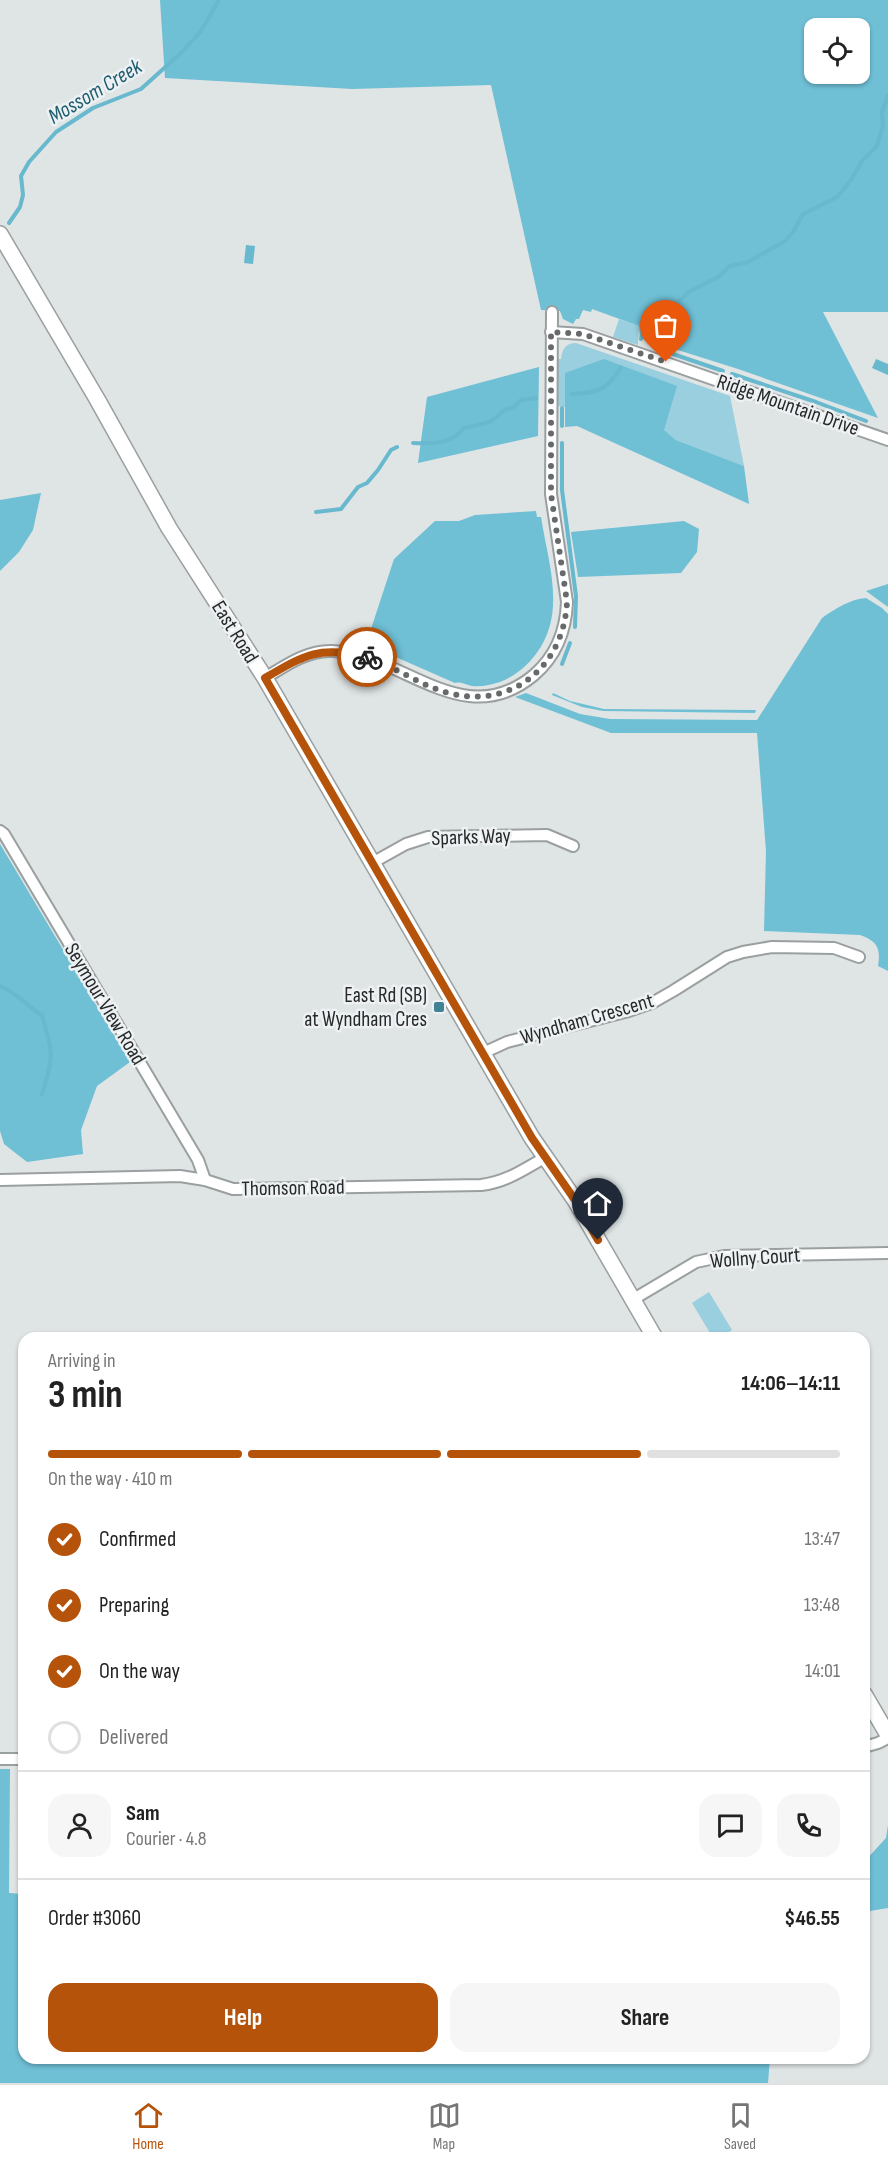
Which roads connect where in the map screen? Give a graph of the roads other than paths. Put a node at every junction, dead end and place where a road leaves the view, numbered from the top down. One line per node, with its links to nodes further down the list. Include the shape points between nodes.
1 (0, 234): 5 (main road, East Road, via 169,528)
2 (552, 312): 3 (street)
3 (551, 332): 4 (street, Ridge Mountain Drive, via 583,334); 5 (street, via 551,494 567,602 559,641 546,664 510,690 480,696 436,689 369,658 345,652 304,656)
4 (888, 440)
5 (265, 678): 8 (main road, East Road)
6 (0, 831): 13 (street, Seymour View Road, via 198,1160)
7 (573, 846): 8 (street, Sparks Way, via 547,835 428,837)
8 (372, 863): 10 (main road, East Road)
9 (859, 957): 10 (street, Wyndham Crescent, via 834,948 772,947 743,951 652,1002 507,1042)
10 (483, 1053): 11 (main road, East Road)
11 (544, 1158): 13 (street, Thomson Road, via 511,1178 481,1185 233,1189); 15 (main road, East Road, via 575,1200)
12 (0, 1180): 13 (street, Thomson Road, via 180,1176)
13 (205, 1180)
14 (888, 1253): 15 (street, Wollny Court, via 724,1256 696,1263)
15 (632, 1300): 16 (main road, East Road)
16 (651, 1332)
17 (870, 1705): 18 (main road)
18 (888, 1737): 19 (street)
19 (870, 1745)
20 (0, 1759): 21 (street)
21 (18, 1759)

